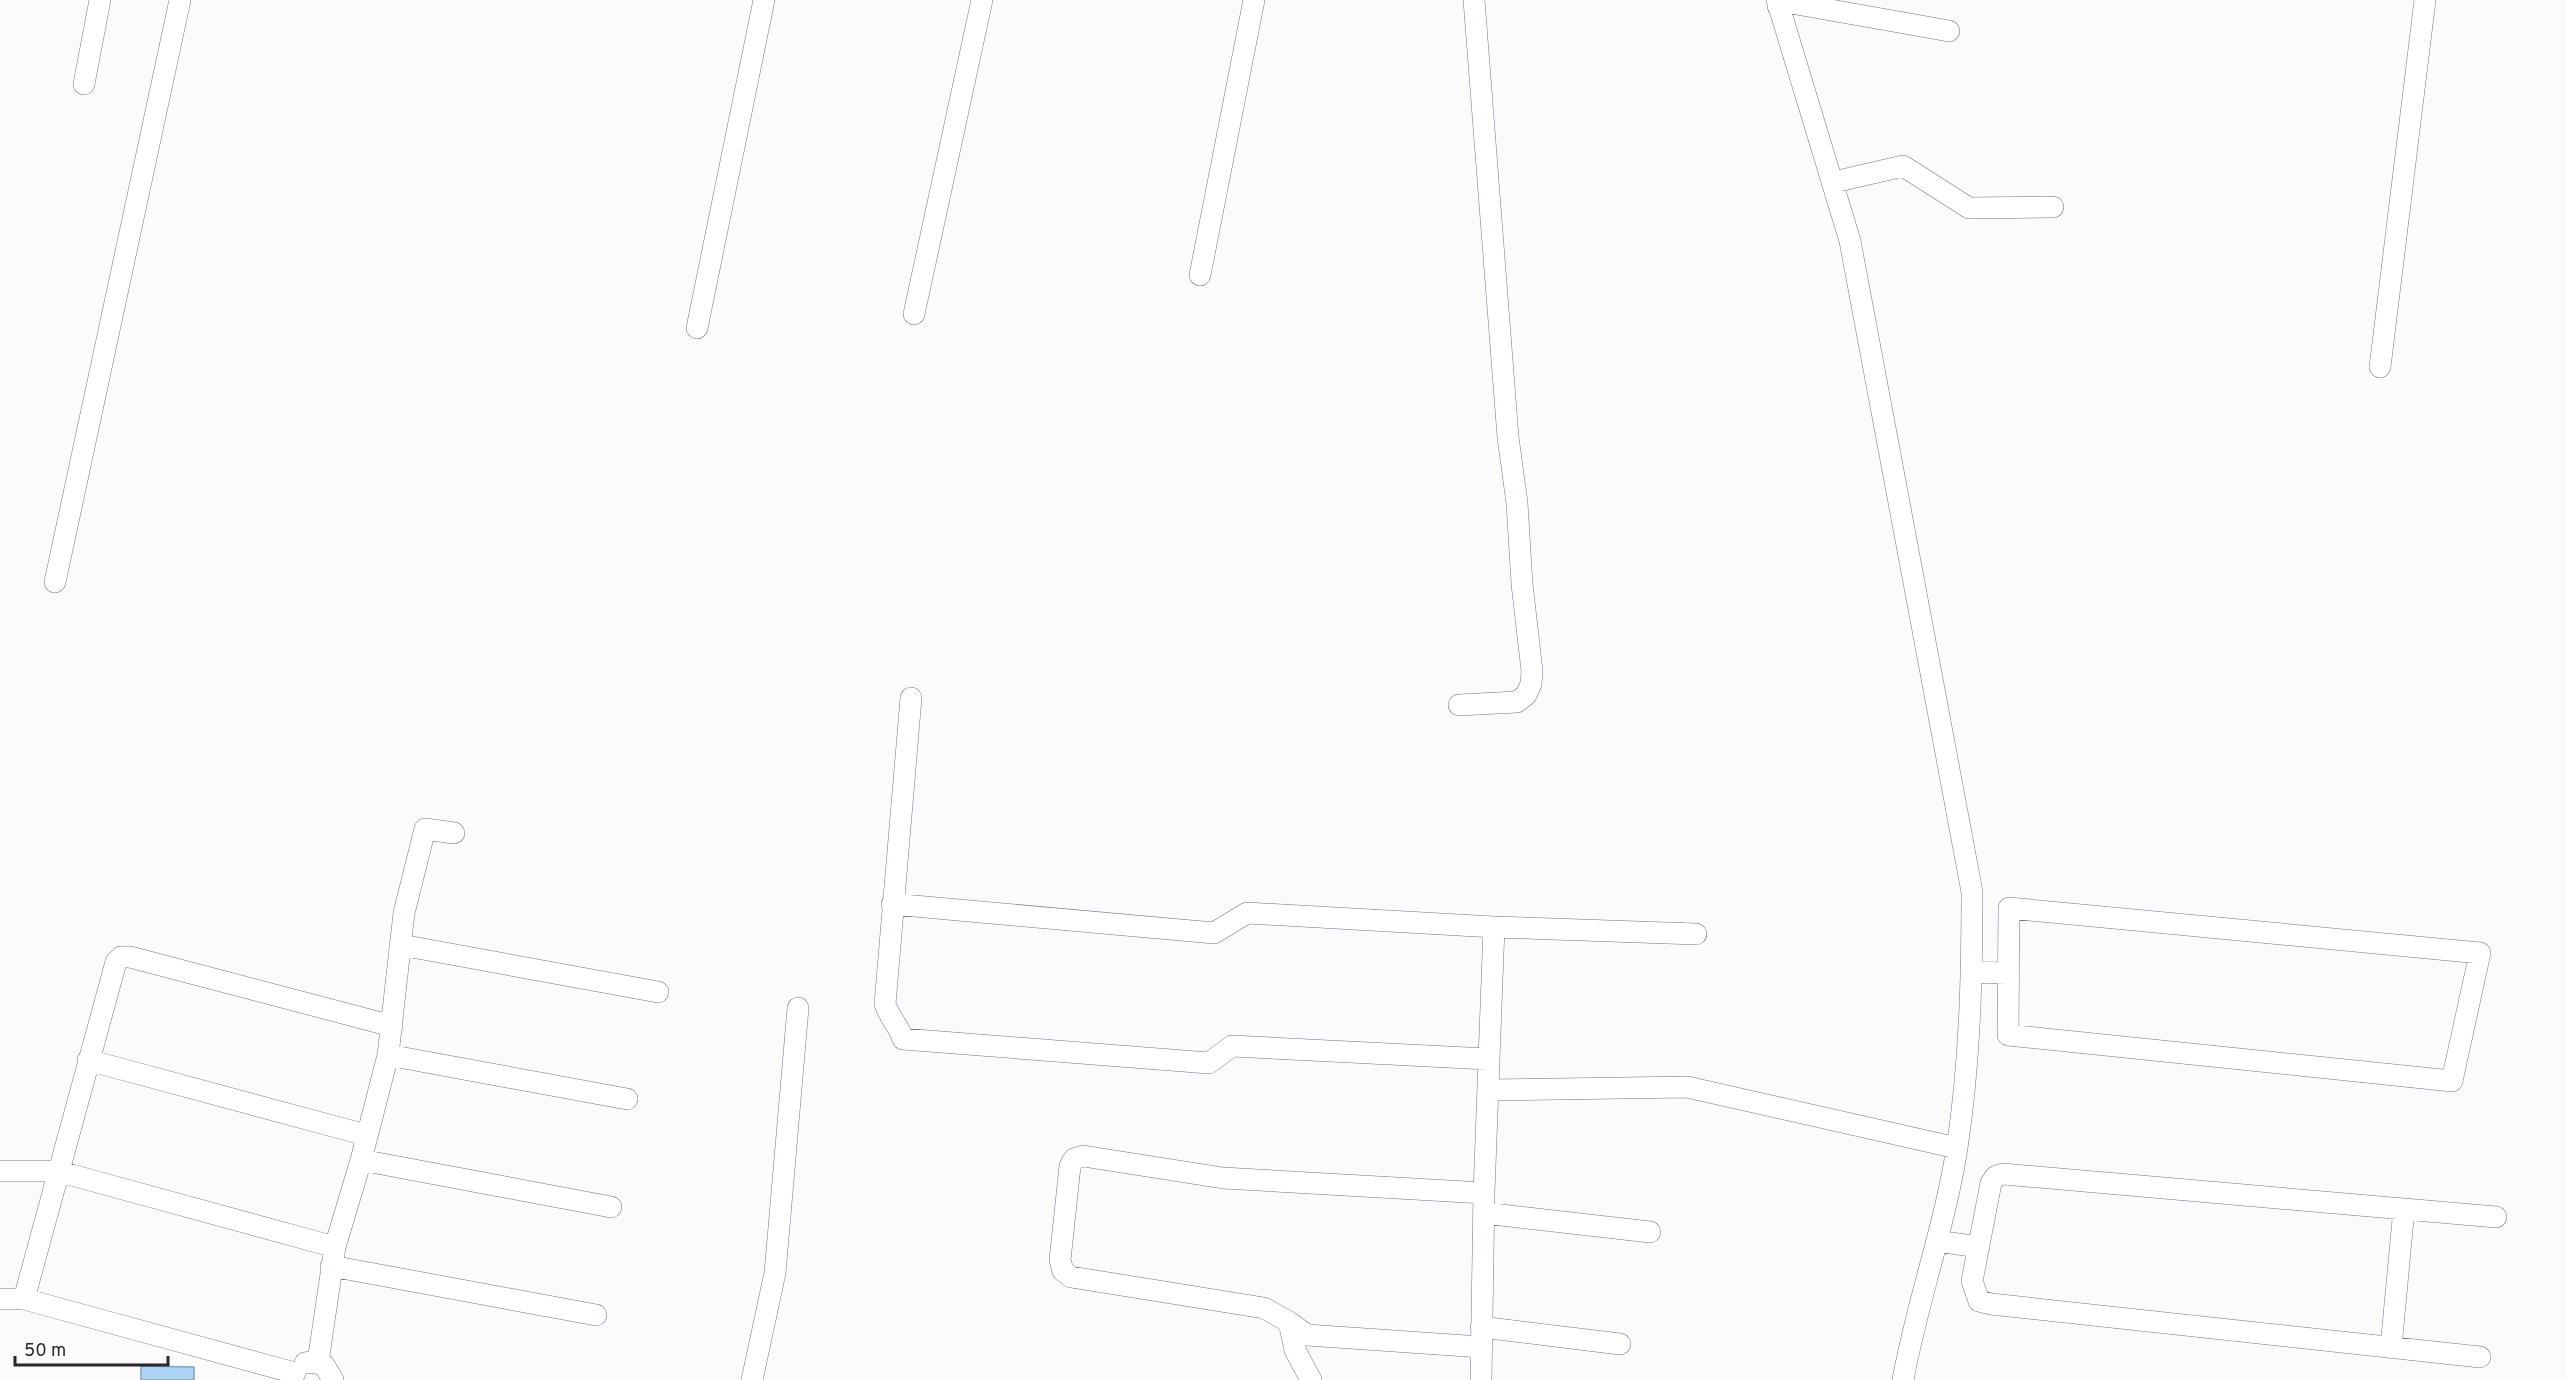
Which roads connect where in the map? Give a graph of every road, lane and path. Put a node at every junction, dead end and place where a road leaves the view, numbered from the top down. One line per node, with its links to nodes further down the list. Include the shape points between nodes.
1 (100, 0): 10 (street)
2 (180, 0): 17 (street)
3 (764, 0): 15 (street)
4 (982, 0): 14 (street)
5 (1254, 0): 13 (street)
6 (1474, 0): 19 (street, via 1508,437 1532,671 1526,695 1517,702)
7 (2426, 0): 16 (street)
8 (1778, 3): 9 (street); 11 (street)
9 (1949, 31)
10 (84, 84)
11 (1834, 182): 12 (street, via 1903,166 1969,208); 25 (street, via 1850,241 1972,892)
12 (2054, 207)
13 (1200, 275)
14 (914, 314)
15 (697, 328)
16 (2380, 367)
17 (55, 582)
18 (911, 698): 21 (street)
19 (1459, 705)
20 (454, 833): 24 (street, via 425,829 404,913)
21 (892, 904): 22 (street, via 1214,933 1247,912); 31 (street, via 885,1004 903,1039 1209,1063 1232,1046)
22 (1494, 927): 23 (street); 31 (street)
23 (1696, 934)
24 (401, 945): 27 (street); 29 (street)
25 (1972, 972): 26 (street); 36 (street)
26 (2008, 973): 26 (street, via 2008,1035 2452,1081 2480,953 2009,908)
27 (658, 992)
28 (798, 1008): 59 (street, via 775,1273)
29 (392, 1026): 30 (street); 32 (street, via 121,957 116,962)
30 (388, 1055): 34 (street); 35 (street)
31 (1488, 1059): 33 (street)
32 (88, 1060): 35 (street); 39 (street)
33 (1489, 1090): 36 (street, via 1687,1087); 40 (street)
34 (627, 1099)
35 (366, 1135): 37 (street)
36 (1957, 1148): 45 (street)
37 (362, 1160): 41 (street); 47 (street)
38 (0, 1171): 39 (street)
39 (57, 1171): 47 (street); 49 (street)
40 (1484, 1203): 44 (street); 51 (street, via 1222,1178 1083,1156 1074,1159 1070,1166 1060,1260 1063,1271 1071,1277 1264,1308); 52 (street)
41 (611, 1206)
42 (2404, 1209): 43 (street); 46 (street, via 2003,1174 1991,1183); 54 (street)
43 (2496, 1217)
44 (1650, 1232)
45 (1937, 1241): 46 (street); 62 (street)
46 (1979, 1247): 54 (street, via 1972,1281 1974,1292 1979,1301 1991,1304)
47 (333, 1256): 50 (street); 56 (street)
48 (0, 1299): 49 (street)
49 (24, 1299): 57 (street)
50 (596, 1315)
51 (1289, 1322): 52 (street, via 1307,1335); 60 (street, via 1295,1350)
52 (1481, 1337): 53 (street); 61 (street)
53 (1620, 1344)
54 (2391, 1347): 55 (street)
55 (2480, 1357)
56 (318, 1362): 57 (street, via 305,1364); 58 (street, via 329,1369)
57 (294, 1377)
58 (333, 1380)
59 (752, 1380)
60 (1311, 1380)
61 (1481, 1380)
62 (1903, 1380)

